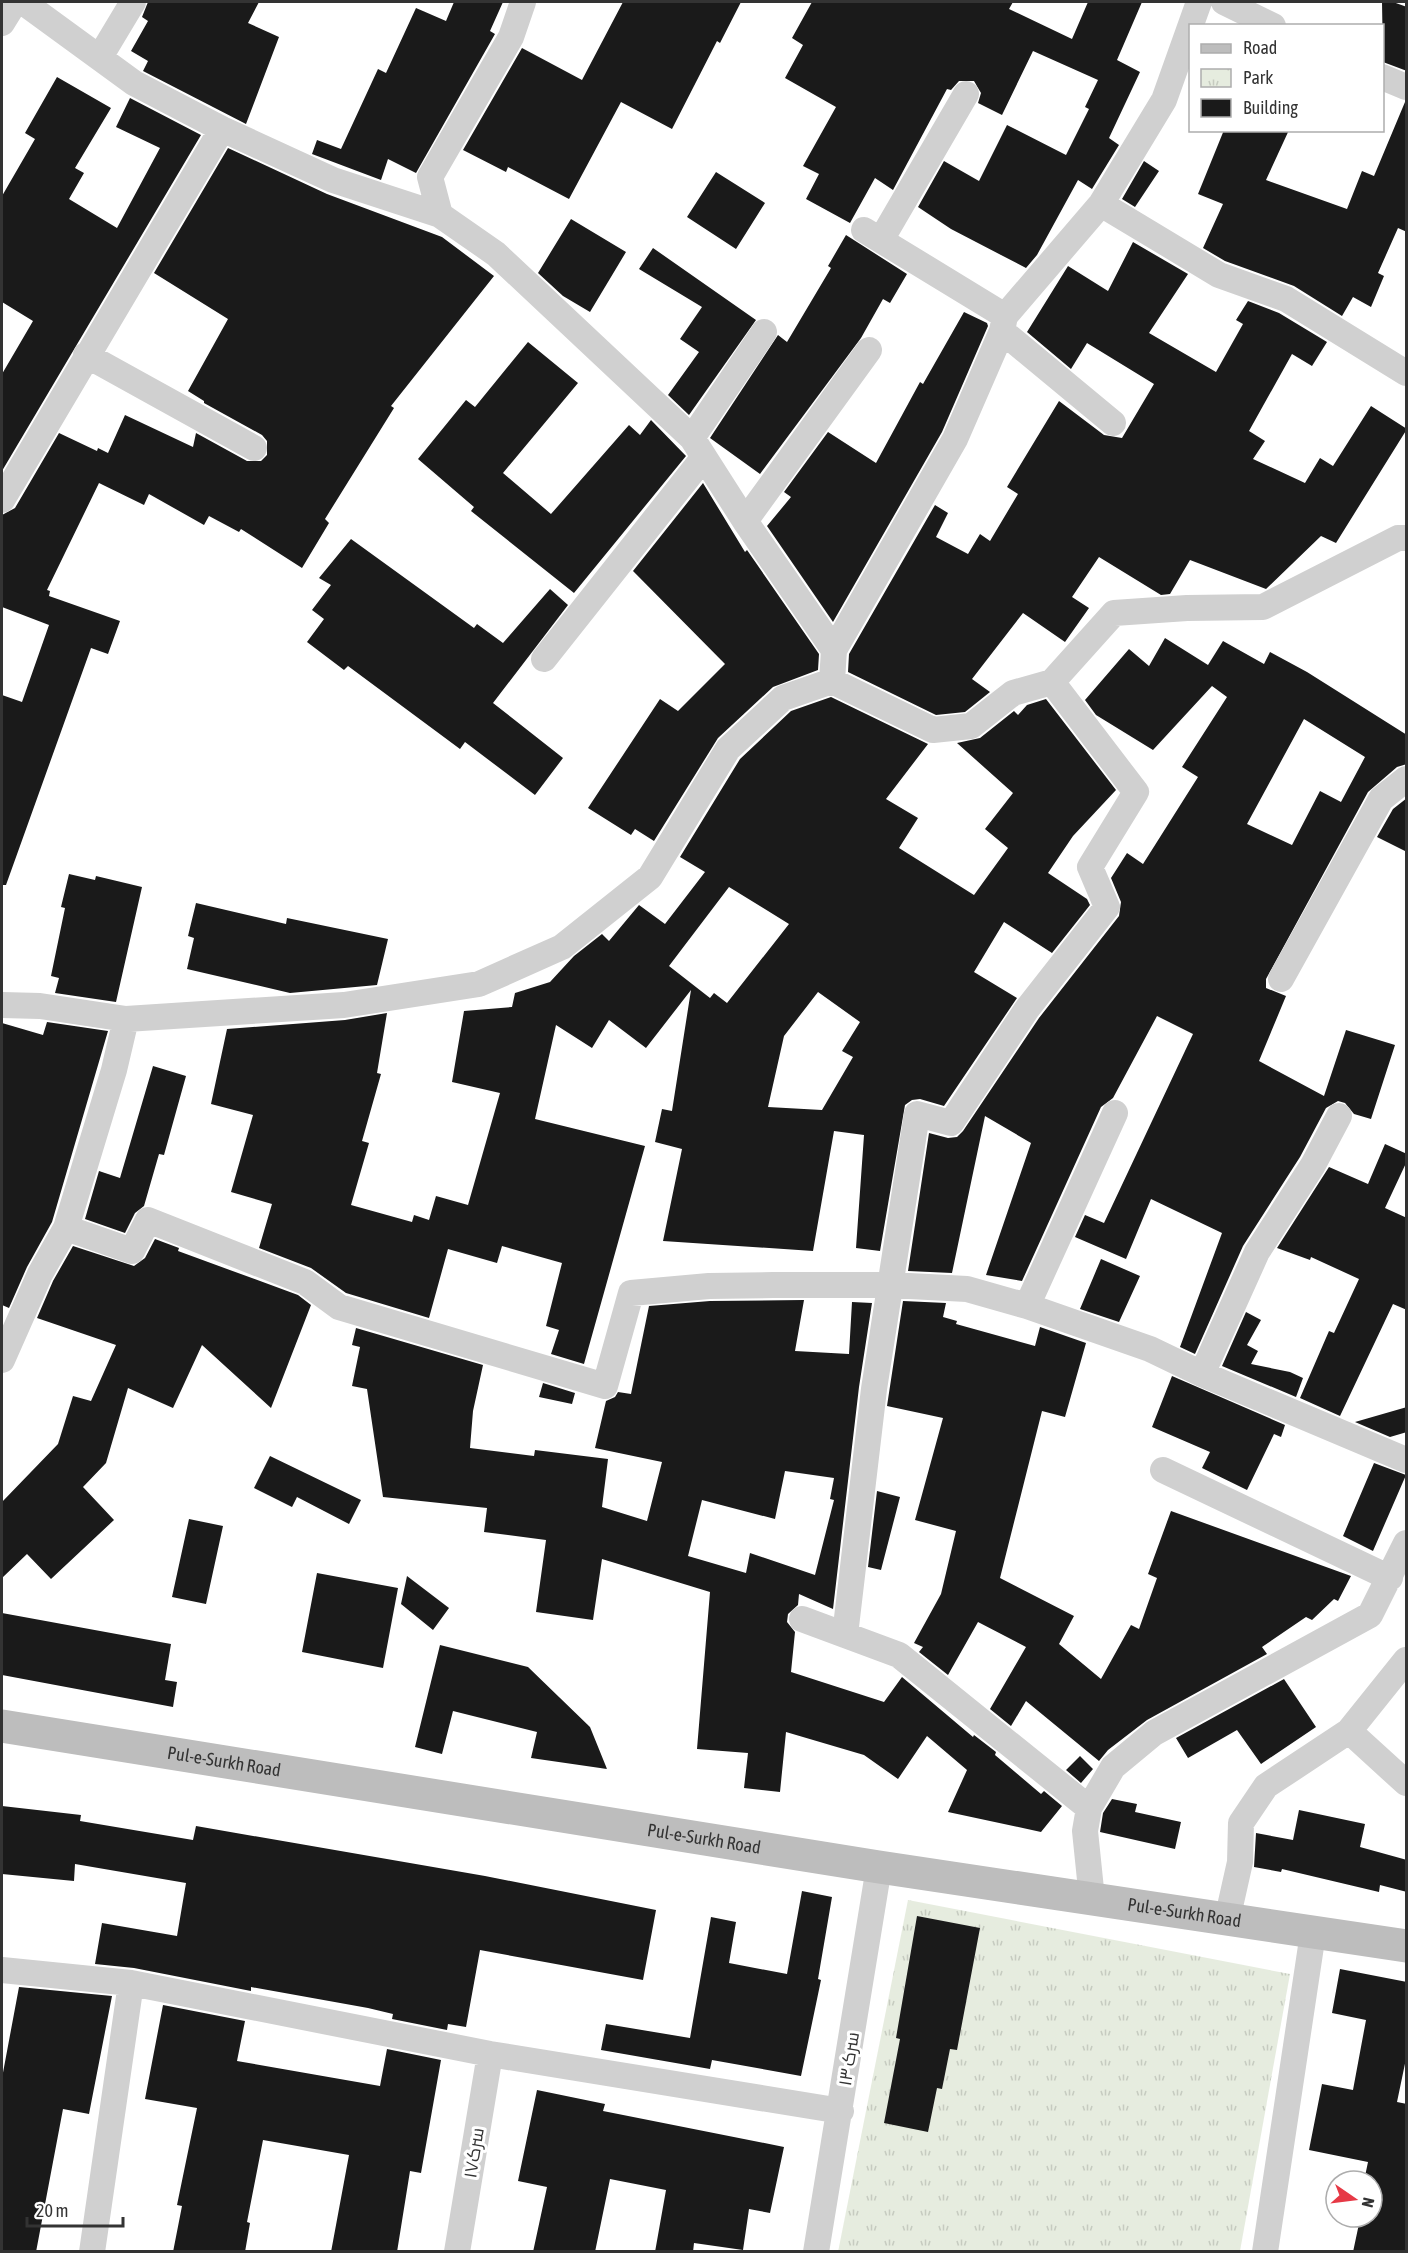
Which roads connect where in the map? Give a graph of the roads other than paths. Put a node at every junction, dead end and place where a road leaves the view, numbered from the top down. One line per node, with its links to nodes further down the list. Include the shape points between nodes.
1 (15, 2): 7 (street)
2 (23, 2): 11 (street)
3 (133, 2): 11 (street)
4 (523, 2): 17 (street, via 511,37 430,177)
5 (1199, 2): 8 (street)
6 (1224, 2): 9 (street)
7 (2, 23)
8 (1191, 24)
9 (1269, 24)
10 (1189, 30): 16 (street, via 1164,100)
11 (100, 57): 15 (street, via 134,83)
12 (1384, 77): 13 (street)
13 (1407, 87)
14 (966, 94): 18 (street, via 872,235)
15 (222, 129): 17 (street, via 333,180); 21 (street)
16 (1101, 204): 18 (street); 22 (street, via 1219,274 1286,299)
17 (440, 215): 24 (street, via 496,254)
18 (1004, 323): 23 (street); 29 (street, via 955,439)
19 (764, 332): 24 (street)
20 (869, 350): 27 (street)
21 (86, 355): 25 (street); 26 (street)
22 (1407, 373)
23 (1113, 423)
24 (698, 447): 27 (street); 30 (street)
25 (254, 448)
26 (2, 500)
27 (745, 521): 29 (street)
28 (1404, 531): 32 (street, via 1263,607 1114,614)
29 (834, 650): 31 (street)
30 (544, 660)
31 (832, 681): 32 (street, via 933,730 971,726 1013,693); 36 (street, via 783,698 728,749 650,877 562,947 479,984 344,1005)
32 (1052, 682): 40 (street, via 1136,792 1090,867 1107,907 1027,1008 951,1122 918,1114)
33 (1407, 779): 34 (street, via 1381,799)
34 (1281, 979)
35 (2, 1005): 36 (street, via 40,1006)
36 (126, 1019): 39 (street)
37 (1115, 1113): 41 (street)
38 (1339, 1116): 43 (street, via 1313,1166 1257,1252)
39 (66, 1228): 40 (street, via 132,1251 148,1220 305,1282 339,1307 605,1386 631,1293 709,1286); 42 (street, via 40,1274)
40 (890, 1285): 41 (street, via 967,1289); 49 (street)
41 (1027, 1306): 43 (street, via 1150,1349)
42 (2, 1360)
43 (1202, 1374): 44 (street)
44 (1407, 1460)
45 (1163, 1470): 47 (street)
46 (1407, 1543): 47 (street)
47 (1390, 1578): 54 (street, via 1370,1615 1154,1733 1113,1767)
48 (802, 1618): 49 (street)
49 (845, 1635): 54 (street, via 899,1654)
50 (1407, 1660): 52 (street)
51 (2, 1726): 55 (street, Pul-e-Surkh Road)
52 (1349, 1731): 53 (street); 57 (street, via 1266,1786 1241,1823 1240,1862)
53 (1407, 1783)
54 (1089, 1808): 56 (street, via 1085,1831)
55 (879, 1867): 56 (street, Pul-e-Surkh Road); 63 (street, سرک ۱۳)
56 (1092, 1899): 57 (street, Pul-e-Surkh Road)
57 (1227, 1920): 58 (street, Pul-e-Surkh Road)
58 (1313, 1933): 59 (street, Pul-e-Surkh Road); 67 (street)
59 (1407, 1946)
60 (2, 1970): 61 (street)
61 (131, 1983): 62 (street); 64 (street)
62 (490, 2054): 63 (street); 65 (street, سرک۱۷)
63 (841, 2111): 66 (street, سرک ۱۳)
64 (92, 2252)
65 (457, 2252)
66 (816, 2252)
67 (1264, 2252)

